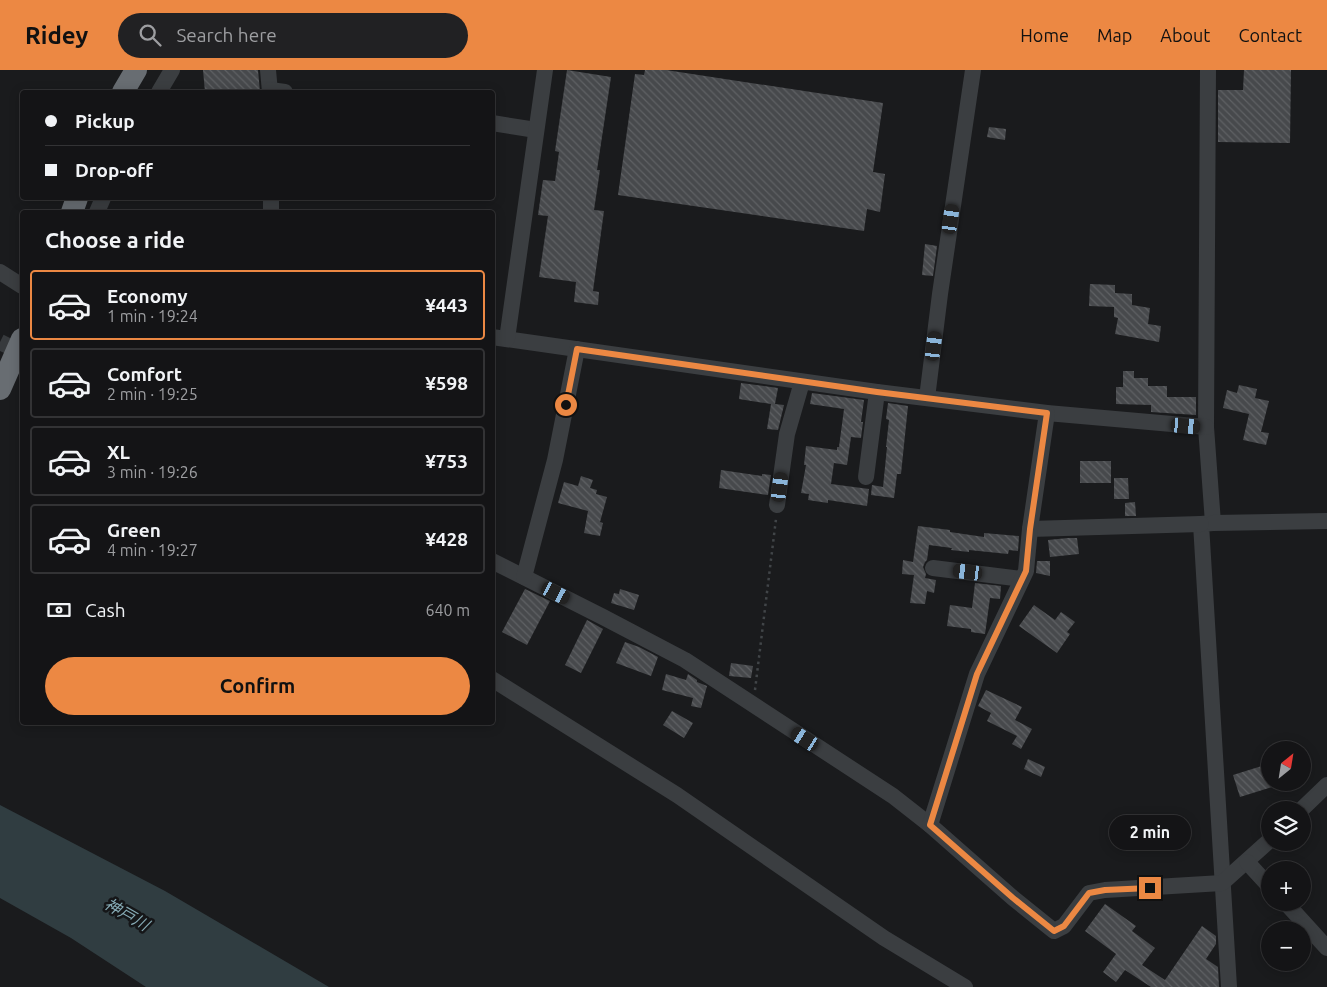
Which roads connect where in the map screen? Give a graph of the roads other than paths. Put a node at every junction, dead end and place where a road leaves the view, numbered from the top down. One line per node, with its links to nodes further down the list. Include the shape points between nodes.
1 (124, 70): 8 (highway)
2 (136, 70): 9 (highway)
3 (268, 70): 11 (street)
4 (546, 70): 13 (street)
5 (973, 70): 22 (street)
6 (1208, 70): 24 (street)
7 (169, 71): 10 (street)
8 (117, 90)
9 (124, 90)
10 (160, 90)
11 (274, 90)
12 (495, 124): 13 (street)
13 (536, 130): 16 (street)
14 (0, 272): 15 (street)
15 (20, 285)
16 (500, 338): 18 (street)
17 (20, 343): 20 (highway)
18 (577, 349): 19 (street); 32 (street, via 556,460)
19 (802, 382): 21 (street); 26 (street, via 787,434)
20 (0, 389)
21 (877, 392): 22 (street); 25 (street)
22 (927, 398): 23 (street)
23 (1047, 413): 24 (street); 29 (street)
24 (1206, 428): 28 (street)
25 (866, 477)
26 (777, 505)
27 (1327, 521): 28 (street)
28 (1207, 523): 29 (street); 41 (street)
29 (1030, 529): 33 (street, via 1026,571)
30 (495, 562): 32 (street)
31 (932, 568): 33 (street)
32 (524, 577): 37 (street, via 685,660 893,796)
33 (1022, 579): 37 (street, via 977,674)
34 (495, 681): 44 (street, via 677,795 884,938)
35 (1327, 785): 36 (street)
36 (1310, 801)
37 (930, 825): 41 (street, via 1054,931 1064,926 1089,893)
38 (1261, 849): 39 (street)
39 (1247, 862): 40 (street); 41 (street)
40 (1261, 877)
41 (1222, 883): 45 (street)
42 (1292, 911): 43 (street)
43 (1327, 948)
44 (965, 987)
45 (1229, 987)

